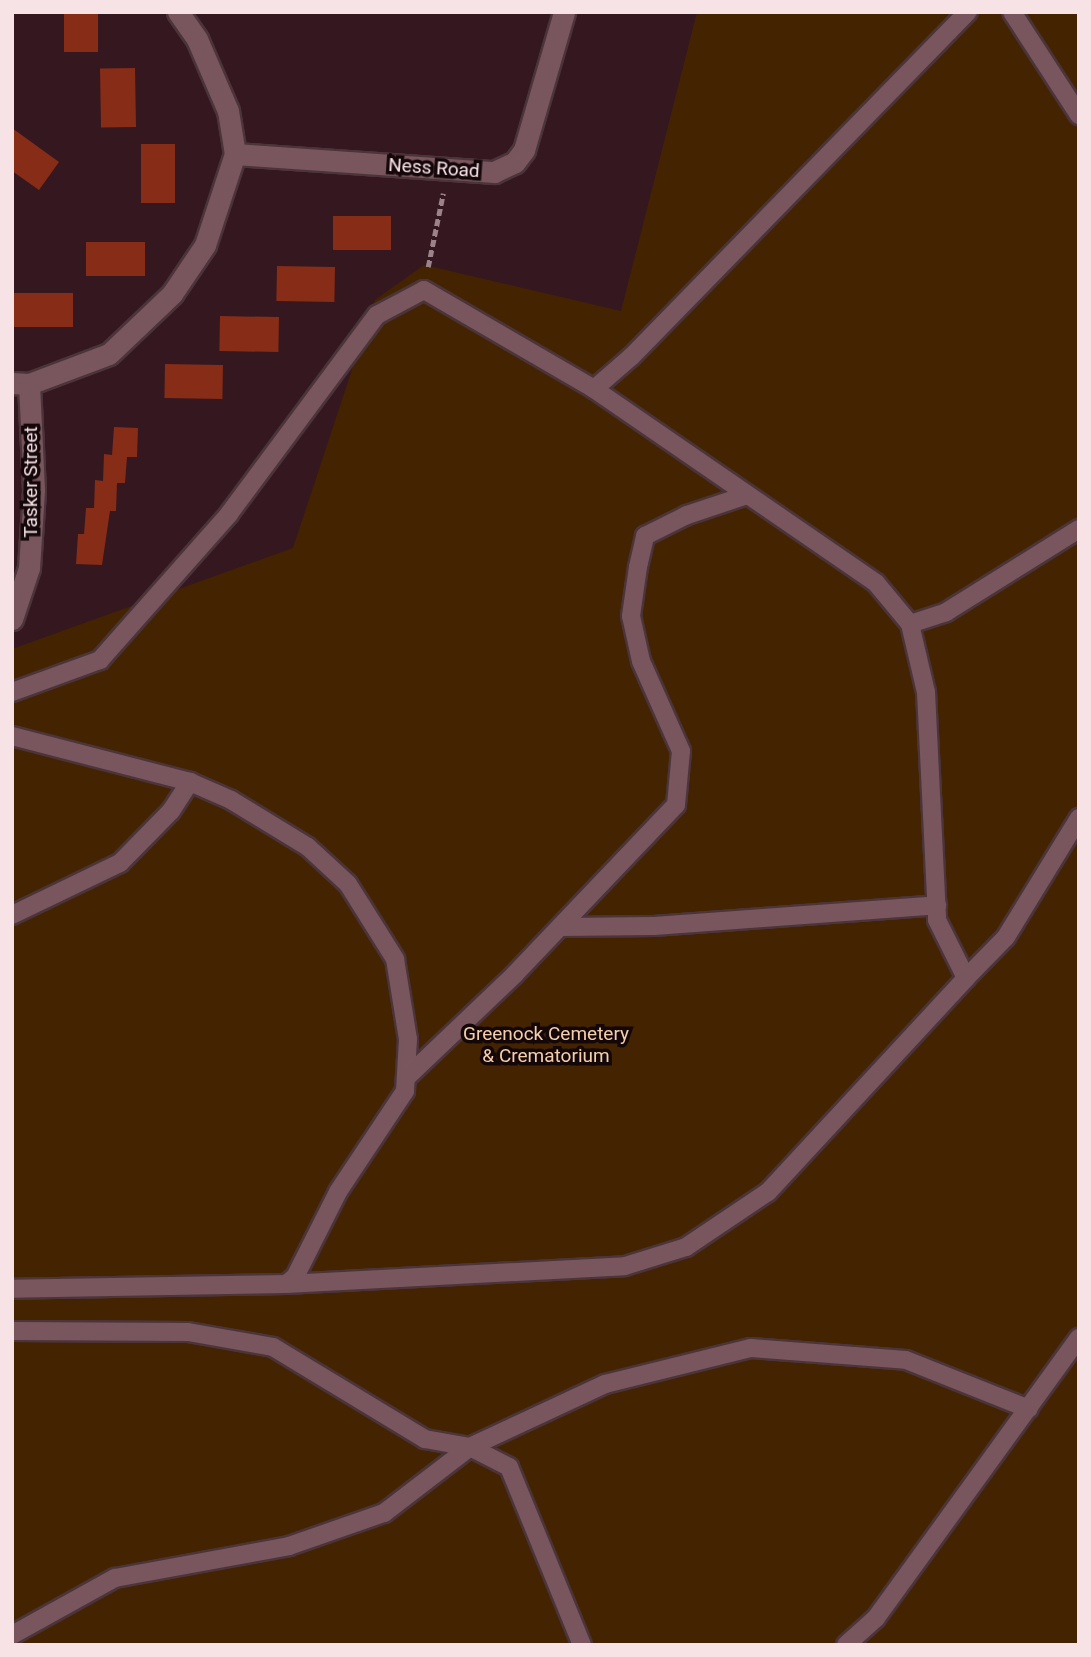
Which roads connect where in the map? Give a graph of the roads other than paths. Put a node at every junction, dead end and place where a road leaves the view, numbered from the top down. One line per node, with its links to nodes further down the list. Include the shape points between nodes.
1 (178, 12): 6 (street, via 197,39 228,111)
2 (564, 12): 6 (street, Ness Road, via 524,150 514,162 494,172)
3 (968, 12): 8 (lane, via 632,356)
4 (1012, 12): 5 (lane)
5 (1079, 115)
6 (235, 154): 7 (street, via 205,246 172,294 108,354)
7 (21, 384): 11 (street, Tasker Street, via 34,490 29,568)
8 (594, 389): 9 (lane); 13 (lane, via 424,290 377,315 229,514 100,660)
9 (747, 495): 12 (lane, via 876,583); 19 (lane, via 687,515 645,536 631,616 640,661 681,751 676,805)
10 (1079, 529): 12 (lane, via 946,612)
11 (12, 619)
12 (910, 624): 17 (lane, via 926,692)
13 (12, 692)
14 (12, 736): 15 (lane)
15 (190, 782): 18 (lane, via 171,811 120,863); 21 (lane, via 232,800 308,847 348,884 395,960 405,1003)
16 (1079, 818): 20 (lane, via 1006,937)
17 (937, 905): 19 (lane, via 654,926); 20 (lane, via 937,920)
18 (12, 915)
19 (561, 927): 21 (lane)
20 (966, 978): 22 (lane, via 768,1192 686,1247 625,1266)
21 (406, 1078): 22 (lane, via 405,1091 338,1192 295,1277)
22 (286, 1284): 23 (lane)
23 (12, 1289)
24 (12, 1331): 27 (lane, via 188,1332 274,1347 425,1438)
25 (1079, 1338): 26 (lane)
26 (1029, 1409): 27 (lane, via 906,1360 751,1348 605,1384); 30 (lane, via 876,1618)
27 (470, 1447): 28 (lane, via 384,1513 289,1545 115,1578); 29 (lane, via 509,1467)
28 (12, 1635)
29 (582, 1645)
30 (846, 1645)

